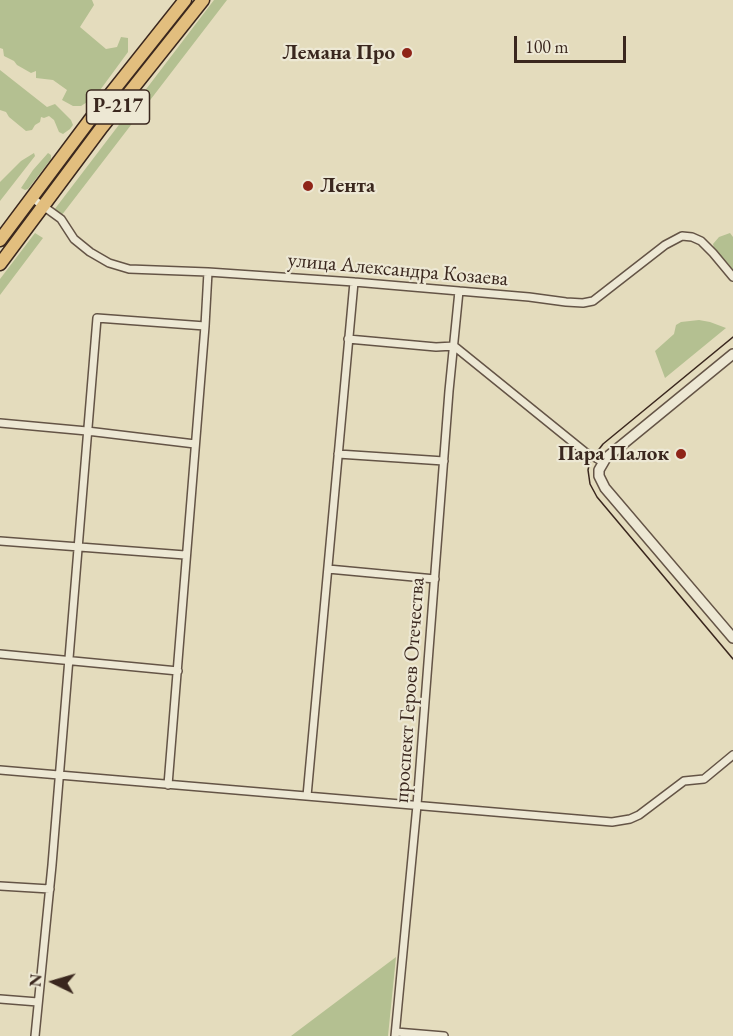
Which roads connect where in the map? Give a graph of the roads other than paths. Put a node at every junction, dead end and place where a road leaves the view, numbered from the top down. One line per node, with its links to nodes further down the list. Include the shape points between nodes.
1 (185, 0): 3 (highway, Р-217)
2 (203, 0): 4 (highway, Р-217)
3 (32, 198): 4 (street, улица Александра Козаева); 5 (highway, Р-217)
4 (43, 207): 6 (highway, Р-217); 7 (street, улица Александра Козаева, via 61,219 74,239 109,264)
5 (0, 240)
6 (0, 264)
7 (208, 272): 9 (street, улица Александра Козаева); 11 (street)
8 (733, 278): 10 (street, улица Александра Козаева, via 701,240 682,236 665,244 593,301 566,302)
9 (354, 282): 10 (street, улица Александра Козаева); 12 (street)
10 (459, 291): 13 (street, проспект Героев Отечества)
11 (205, 326): 16 (street, via 97,318); 17 (street)
12 (348, 339): 13 (street); 18 (street)
13 (454, 346): 19 (street, проспект Героев Отечества); 20 (street, via 585,452)
14 (733, 354): 20 (street)
15 (0, 423): 16 (street)
16 (87, 431): 17 (street); 22 (street)
17 (195, 444): 23 (street)
18 (338, 454): 19 (street); 24 (street)
19 (444, 461): 25 (street, проспект Героев Отечества)
20 (603, 462): 26 (street, via 599,476 605,488)
21 (0, 541): 22 (street)
22 (78, 546): 23 (street); 28 (street)
23 (185, 555): 29 (street)
24 (328, 568): 25 (street); 34 (street)
25 (435, 579): 35 (street, проспект Героев Отечества)
26 (733, 638)
27 (0, 654): 28 (street)
28 (68, 661): 29 (street); 32 (street)
29 (177, 671): 33 (street)
30 (733, 755): 35 (street, via 704,779 684,781 639,815 621,821)
31 (0, 770): 32 (street)
32 (59, 775): 33 (street); 37 (street)
33 (168, 785): 34 (street)
34 (307, 796): 35 (street)
35 (417, 805): 40 (street, проспект Героев Отечества)
36 (0, 886): 37 (street)
37 (50, 889): 39 (street)
38 (0, 999): 39 (street)
39 (38, 1002): 41 (street)
40 (396, 1034): 42 (street)
41 (35, 1036)
42 (444, 1036)

